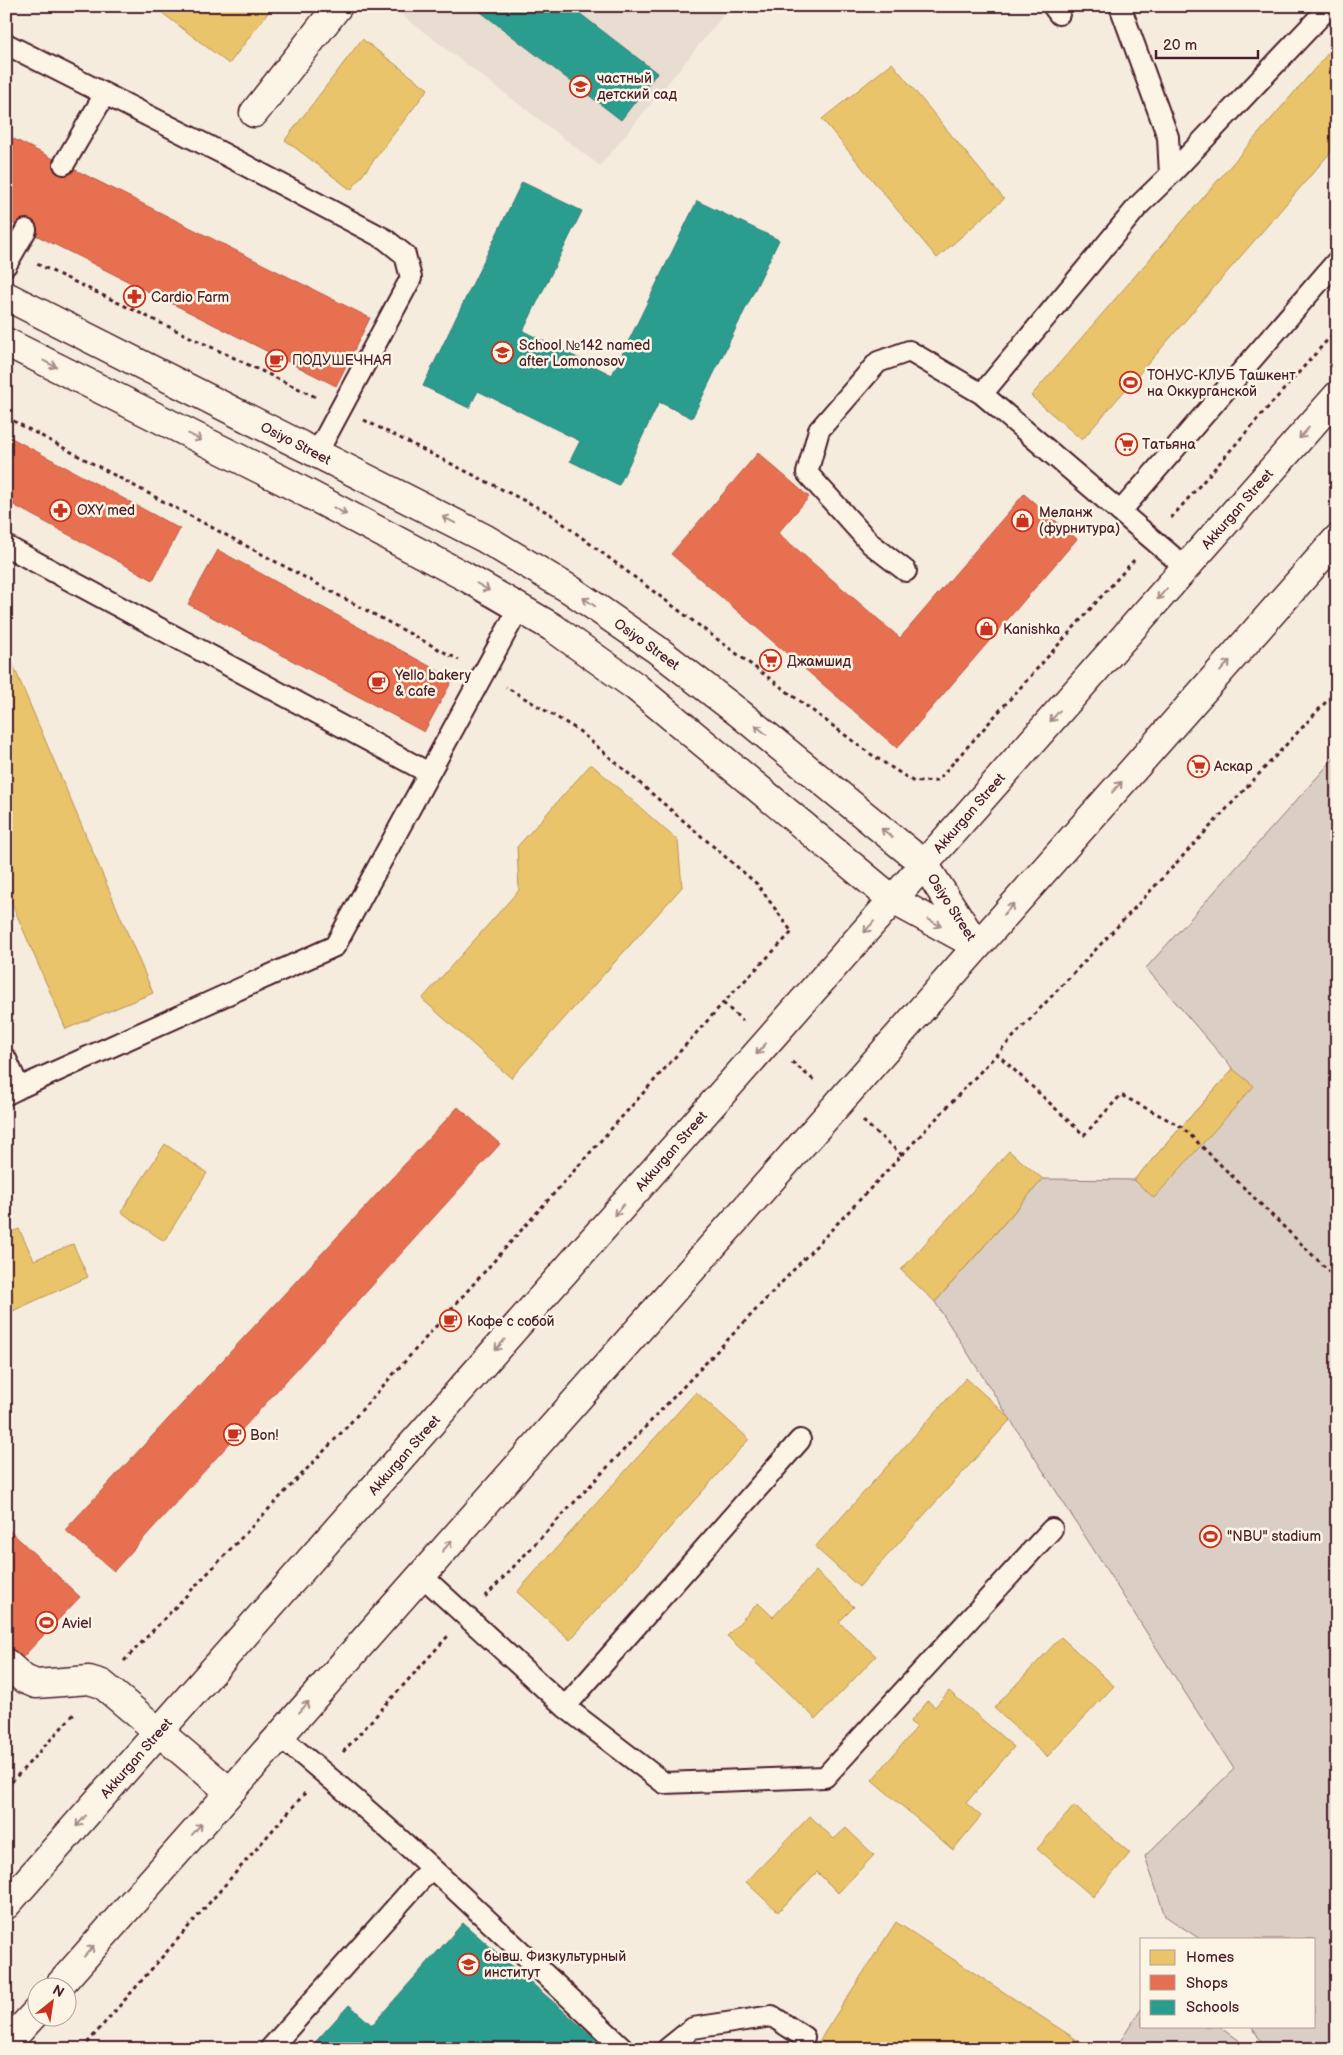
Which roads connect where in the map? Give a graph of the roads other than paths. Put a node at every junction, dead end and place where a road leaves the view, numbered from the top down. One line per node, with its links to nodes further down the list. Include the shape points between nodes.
1 (338, 6): 6 (main road)
2 (1120, 6): 8 (lane, via 1168,137)
3 (1330, 6): 8 (lane)
4 (6, 44): 5 (lane)
5 (105, 94): 7 (lane); 16 (lane, via 376,235 405,255 411,278)
6 (254, 113)
7 (64, 164)
8 (1170, 175): 14 (lane, via 1139,205)
9 (26, 230): 10 (lane)
10 (10, 259)
11 (1337, 261): 17 (lane)
12 (6, 296): 16 (main road, Osiyo Street)
13 (6, 342): 22 (main road, Osiyo Street, one-way to 22, via 282,480)
14 (982, 394): 17 (lane); 21 (lane, via 909,351 878,362 820,430 807,473 871,544)
15 (1337, 396): 20 (main road, Akkurgan Street, one-way to 20)
16 (317, 453): 24 (main road, Osiyo Street, one-way to 16, via 739,713 656,649 571,590 484,538)
17 (1120, 512): 20 (lane)
18 (1337, 539): 26 (main road, one-way to 18)
19 (6, 546): 23 (lane)
20 (1186, 568): 24 (main road, Akkurgan Street, one-way to 24)
21 (906, 571)
22 (518, 608): 23 (lane); 25 (main road, Osiyo Street, via 552,627 636,687)
23 (429, 773): 28 (lane, via 335,946)
24 (924, 864): 25 (main road, Akkurgan Street); 26 (main road, Osiyo Street)
25 (893, 900): 26 (main road, Osiyo Street, one-way to 26); 34 (main road, Akkurgan Street, one-way to 34)
26 (977, 946): 31 (main road, one-way to 26)
27 (6, 1059): 28 (lane)
28 (12, 1091)
29 (800, 1440): 33 (lane)
30 (1052, 1529): 33 (lane, via 825,1777 664,1783)
31 (421, 1575): 33 (lane); 35 (main road, one-way to 31)
32 (6, 1663): 34 (main road, via 24,1679 36,1684 89,1680 102,1684)
33 (565, 1707)
34 (160, 1732): 36 (main road); 38 (main road, Akkurgan Street, one-way to 38)
35 (279, 1736): 36 (main road); 37 (lane)
36 (230, 1792): 39 (main road, one-way to 36)
37 (431, 1868): 43 (lane); 44 (lane)
38 (6, 1906)
39 (66, 1978)
40 (28, 2021): 42 (main road)
41 (804, 2037): 45 (lane, via 772,2016 693,2028)
42 (6, 2045)
43 (270, 2049)
44 (624, 2049)
45 (667, 2049)

